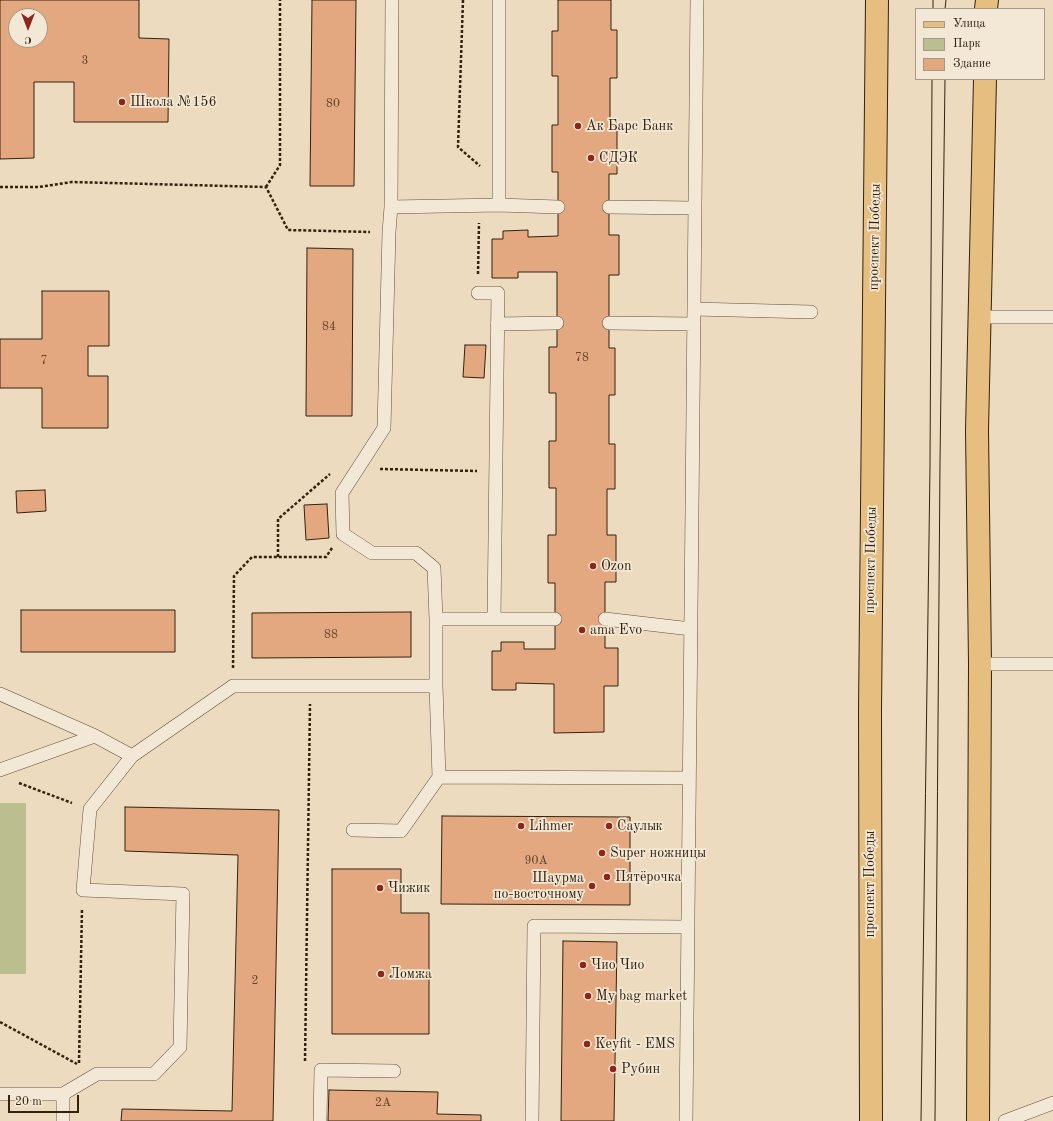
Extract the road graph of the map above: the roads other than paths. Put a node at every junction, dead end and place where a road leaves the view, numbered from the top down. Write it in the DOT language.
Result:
graph roads {
  1 [pos="392,0"];
  2 [pos="499,0"];
  3 [pos="697,0"];
  4 [pos="877,0"];
  5 [pos="985,80"];
  6 [pos="499,205"];
  7 [pos="558,206"];
  8 [pos="391,207"];
  9 [pos="609,207"];
  10 [pos="695,208"];
  11 [pos="478,293"];
  12 [pos="694,309"];
  13 [pos="810,312"];
  14 [pos="979,317"];
  15 [pos="1053,317"];
  16 [pos="556,323"];
  17 [pos="609,323"];
  18 [pos="497,324"];
  19 [pos="694,324"];
  20 [pos="436,618"];
  21 [pos="494,618"];
  22 [pos="555,619"];
  23 [pos="605,619"];
  24 [pos="691,629"];
  25 [pos="980,664"];
  26 [pos="1053,664"];
  27 [pos="436,686"];
  28 [pos="0,694"];
  29 [pos="95,736"];
  30 [pos="132,756"];
  31 [pos="0,770"];
  32 [pos="439,777"];
  33 [pos="690,778"];
  34 [pos="353,830"];
  35 [pos="688,926"];
  36 [pos="394,1071"];
  37 [pos="0,1094"];
  38 [pos="63,1094"];
  39 [pos="1053,1103"];
  40 [pos="63,1121"];
  41 [pos="320,1121"];
  42 [pos="532,1121"];
  43 [pos="686,1121"];
  44 [pos="870,1121"];
  45 [pos="978,1121"];
  46 [pos="1005,1121"];
  1 -- 8 [label="lane"];
  2 -- 6 [label="lane"];
  3 -- 10 [label="lane"];
  4 -- 44 [label="main road, проспект Победы"];
  5 -- 14 [label="main road"];
  6 -- 7 [label="lane"];
  6 -- 8 [label="lane"];
  8 -- 20 [label="lane"];
  9 -- 10 [label="lane"];
  10 -- 12 [label="lane"];
  11 -- 18 [label="lane"];
  12 -- 13 [label="lane"];
  12 -- 19 [label="lane"];
  14 -- 15 [label="lane"];
  14 -- 25 [label="main road"];
  16 -- 18 [label="lane"];
  17 -- 19 [label="lane"];
  18 -- 21 [label="lane"];
  19 -- 24 [label="lane"];
  20 -- 21 [label="lane"];
  20 -- 27 [label="lane"];
  21 -- 22 [label="lane"];
  23 -- 24 [label="lane"];
  24 -- 33 [label="lane"];
  25 -- 26 [label="lane"];
  25 -- 45 [label="main road"];
  27 -- 30 [label="lane"];
  27 -- 32 [label="lane"];
  28 -- 29 [label="lane"];
  29 -- 30 [label="lane"];
  29 -- 31 [label="lane"];
  30 -- 38 [label="lane"];
  32 -- 33 [label="lane"];
  32 -- 34 [label="lane"];
  33 -- 35 [label="lane"];
  35 -- 42 [label="lane"];
  35 -- 43 [label="lane"];
  36 -- 41 [label="lane"];
  37 -- 38 [label="lane"];
  38 -- 40 [label="lane"];
  39 -- 46 [label="lane"];
}
